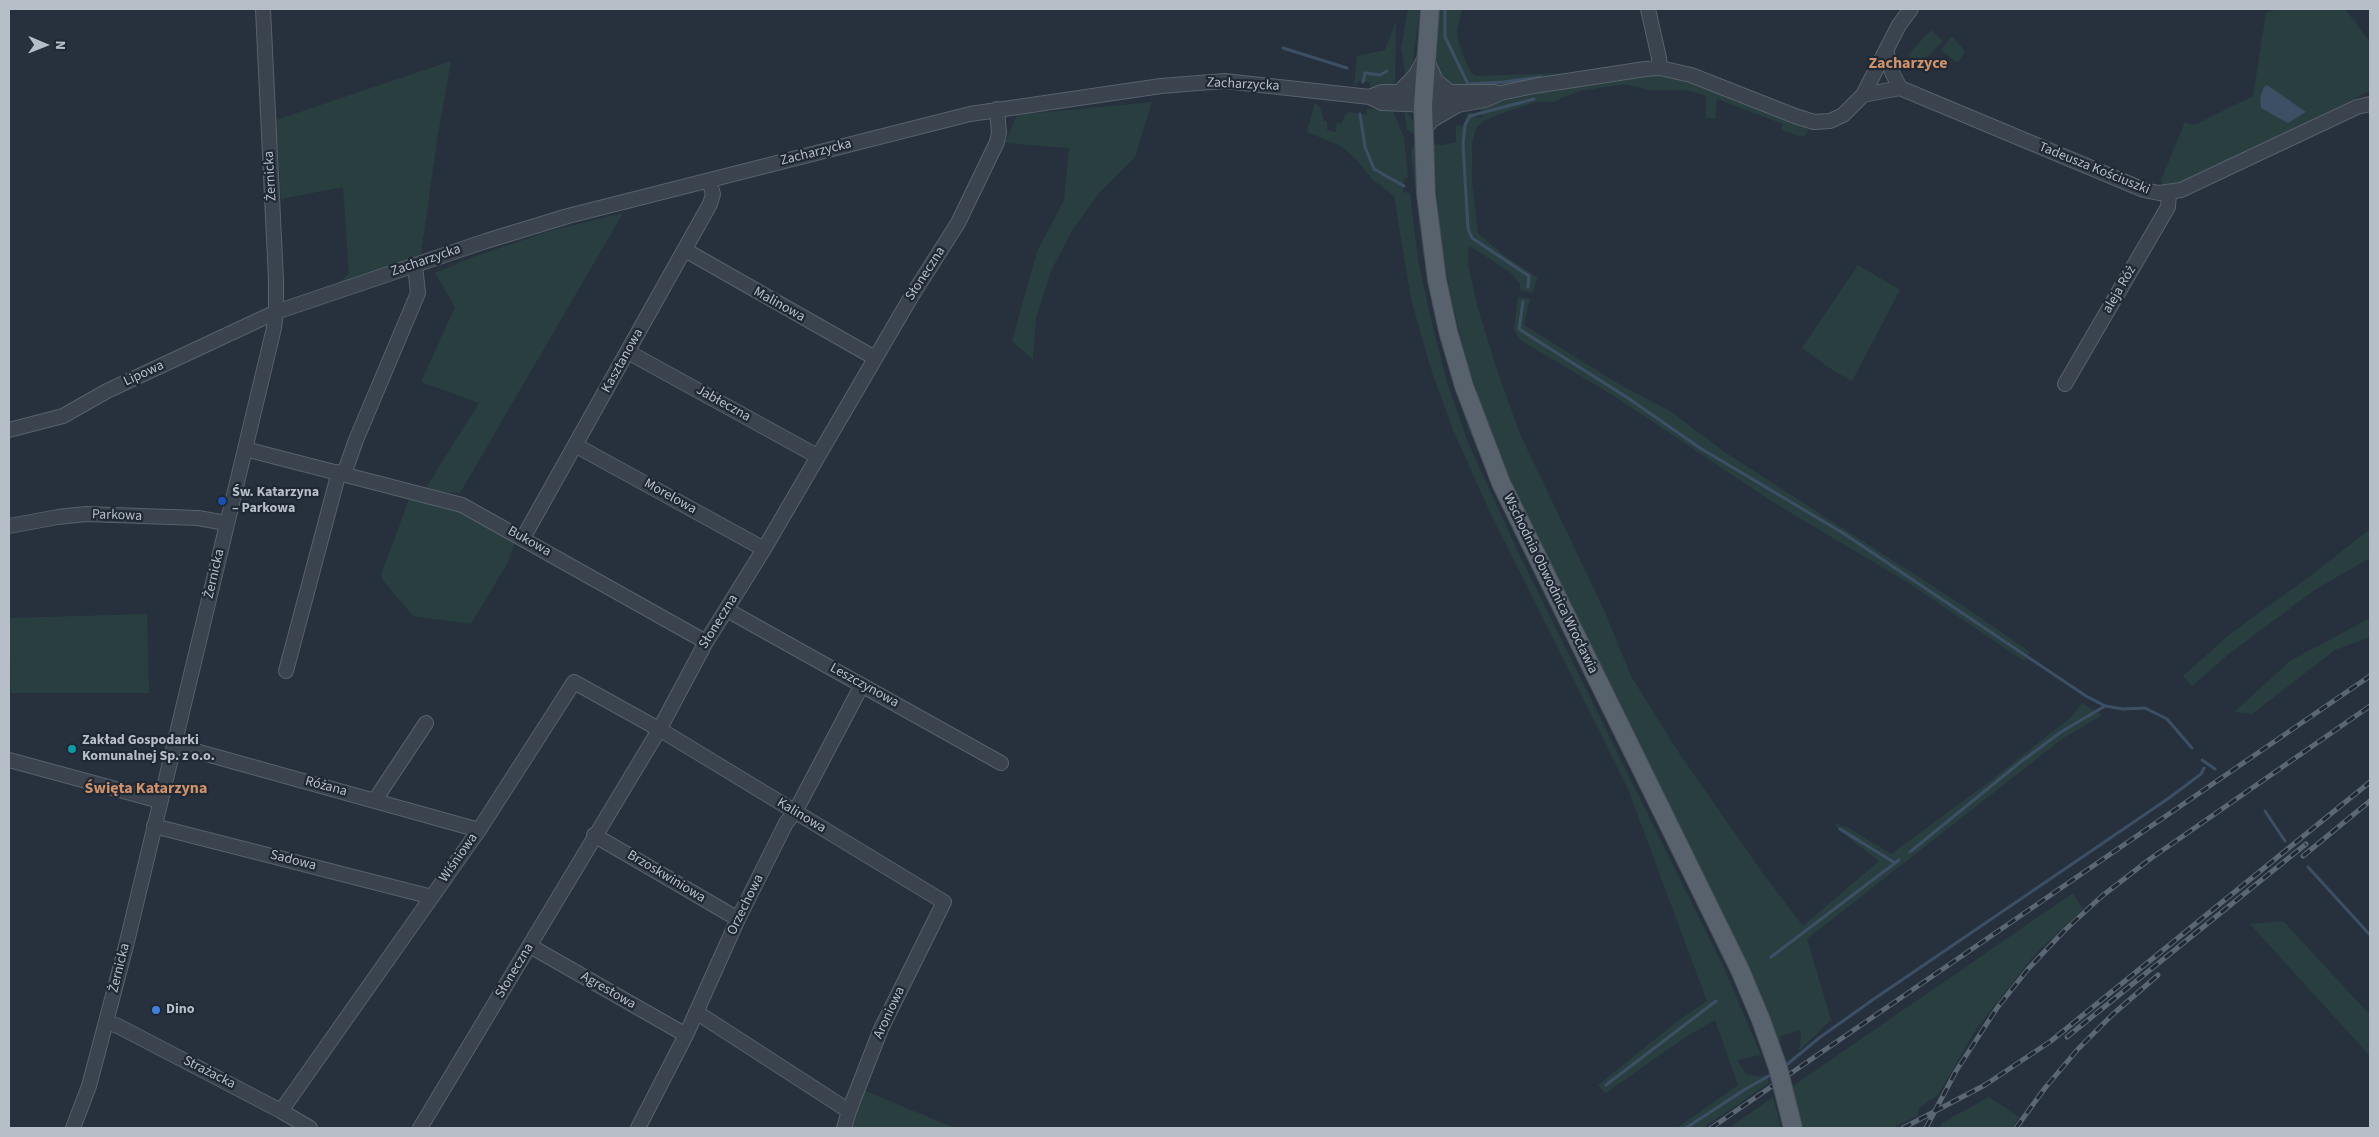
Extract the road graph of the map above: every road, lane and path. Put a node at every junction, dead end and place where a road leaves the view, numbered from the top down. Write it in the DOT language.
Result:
graph roads {
  1 [pos="263,9"];
  2 [pos="1430,9"];
  3 [pos="1648,9"];
  4 [pos="1911,9"];
  5 [pos="1886,50"];
  6 [pos="1426,58"];
  7 [pos="1660,68"];
  8 [pos="1900,88"];
  9 [pos="1400,91"];
  10 [pos="1450,92"];
  11 [pos="1501,93"];
  12 [pos="1863,94"];
  13 [pos="1370,97"];
  14 [pos="1424,99"];
  15 [pos="2370,104"];
  16 [pos="1457,106"];
  17 [pos="997,109"];
  18 [pos="1423,131"];
  19 [pos="709,181"];
  20 [pos="2169,193"];
  21 [pos="684,250"];
  22 [pos="414,265"];
  23 [pos="276,312"];
  24 [pos="628,352"];
  25 [pos="875,358"];
  26 [pos="2065,384"];
  27 [pos="9,430"];
  28 [pos="575,445"];
  29 [pos="244,449"];
  30 [pos="816,456"];
  31 [pos="342,473"];
  32 [pos="226,523"];
  33 [pos="9,526"];
  34 [pos="523,538"];
  35 [pos="764,549"];
  36 [pos="727,610"];
  37 [pos="706,642"];
  38 [pos="286,671"];
  39 [pos="862,685"];
  40 [pos="426,723"];
  41 [pos="659,730"];
  42 [pos="174,745"];
  43 [pos="9,760"];
  44 [pos="1001,763"];
  45 [pos="375,800"];
  46 [pos="160,801"];
  47 [pos="795,812"];
  48 [pos="154,826"];
  49 [pos="479,830"];
  50 [pos="594,835"];
  51 [pos="432,897"];
  52 [pos="944,902"];
  53 [pos="738,919"];
  54 [pos="530,946"];
  55 [pos="696,1012"];
  56 [pos="106,1022"];
  57 [pos="686,1036"];
  58 [pos="281,1111"];
  59 [pos="849,1111"];
  60 [pos="73,1128"];
  61 [pos="310,1128"];
  62 [pos="420,1128"];
  63 [pos="638,1128"];
  64 [pos="844,1128"];
  65 [pos="1794,1128"];
  1 -- 23 [label="street, Żernicka"];
  2 -- 6 [label="main road, Wschodnia Obwodnica Wrocławia"];
  3 -- 7 [label="street"];
  4 -- 5 [label="street"];
  5 -- 8 [label="street"];
  5 -- 12 [label="street"];
  6 -- 9 [label="street"];
  6 -- 10 [label="street"];
  6 -- 14 [label="main road, Wschodnia Obwodnica Wrocławia"];
  7 -- 11 [label="street, Zacharzycka"];
  7 -- 12 [label="street"];
  8 -- 12 [label="street"];
  8 -- 20 [label="street, Tadeusza Kościuszki"];
  9 -- 13 [label="street, Zacharzycka"];
  9 -- 14 [label="street, Zacharzycka"];
  10 -- 11 [label="street, Zacharzycka"];
  10 -- 14 [label="street, Zacharzycka"];
  11 -- 16 [label="street, Zacharzycka"];
  13 -- 14 [label="street, Zacharzycka"];
  13 -- 17 [label="street, Zacharzycka"];
  14 -- 16 [label="street, Zacharzycka"];
  14 -- 18 [label="main road, Wschodnia Obwodnica Wrocławia"];
  15 -- 20 [label="street, Tadeusza Kościuszki"];
  16 -- 18 [label="street"];
  17 -- 19 [label="street, Zacharzycka"];
  17 -- 25 [label="street, Słoneczna"];
  18 -- 65 [label="main road, Wschodnia Obwodnica Wrocławia, bridge"];
  19 -- 21 [label="street, Kasztanowa"];
  19 -- 22 [label="street, Zacharzycka"];
  20 -- 26 [label="street, aleja Róż"];
  21 -- 24 [label="street, Kasztanowa"];
  21 -- 25 [label="street, Malinowa"];
  22 -- 23 [label="street, Zacharzycka"];
  22 -- 31 [label="street"];
  23 -- 27 [label="street, Lipowa"];
  23 -- 29 [label="street, Żernicka"];
  24 -- 28 [label="street, Kasztanowa"];
  24 -- 30 [label="street, Jabłeczna"];
  25 -- 30 [label="street, Słoneczna"];
  28 -- 34 [label="street, Kasztanowa"];
  28 -- 35 [label="street, Morelowa"];
  29 -- 31 [label="street, Bukowa"];
  29 -- 32 [label="street, Żernicka"];
  30 -- 35 [label="street, Słoneczna"];
  31 -- 34 [label="street, Bukowa"];
  31 -- 38 [label="street"];
  32 -- 33 [label="street, Parkowa"];
  32 -- 42 [label="street, Żernicka"];
  34 -- 37 [label="street, Bukowa"];
  35 -- 36 [label="street, Słoneczna"];
  36 -- 37 [label="street, Słoneczna"];
  36 -- 39 [label="street, Leszczynowa"];
  37 -- 41 [label="street, Słoneczna"];
  39 -- 44 [label="street, Leszczynowa"];
  39 -- 47 [label="street, Orzechowa"];
  40 -- 45 [label="street"];
  41 -- 47 [label="street, Kalinowa"];
  41 -- 49 [label="street, Wiśniowa"];
  41 -- 50 [label="street, Słoneczna"];
  42 -- 45 [label="street, Różana"];
  42 -- 46 [label="street, Żernicka"];
  43 -- 46 [label="street"];
  45 -- 49 [label="street, Różana"];
  46 -- 48 [label="street, Żernicka"];
  47 -- 52 [label="street, Kalinowa"];
  47 -- 53 [label="street, Orzechowa"];
  48 -- 51 [label="street, Sadowa"];
  48 -- 56 [label="street, Żernicka"];
  49 -- 51 [label="street, Wiśniowa"];
  50 -- 53 [label="street, Brzoskwiniowa"];
  50 -- 54 [label="street, Słoneczna"];
  51 -- 58 [label="street, Wiśniowa"];
  52 -- 59 [label="street, Aroniowa"];
  53 -- 55 [label="street, Orzechowa"];
  54 -- 57 [label="street, Agrestowa"];
  54 -- 62 [label="street, Słoneczna"];
  55 -- 57 [label="street, Orzechowa"];
  55 -- 59 [label="street"];
  56 -- 58 [label="street, Strażacka"];
  56 -- 60 [label="street, Żernicka"];
  57 -- 63 [label="street, Orzechowa"];
  58 -- 61 [label="street, Strażacka"];
  59 -- 64 [label="street, Aroniowa"];
}
